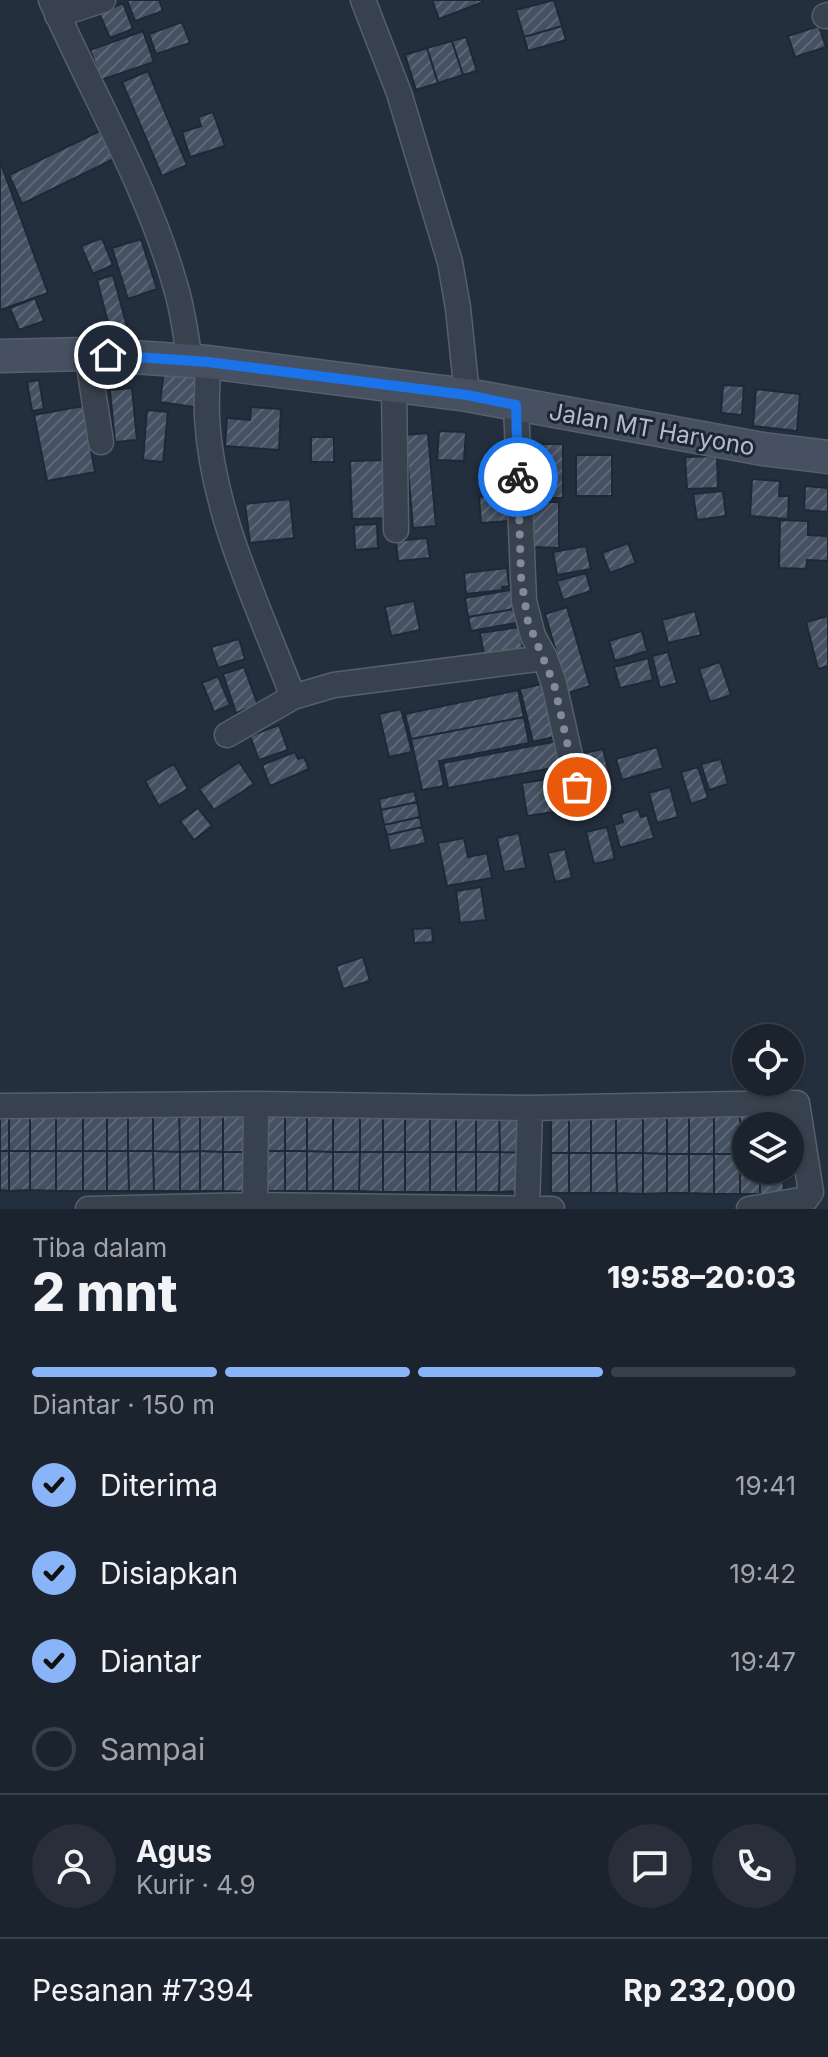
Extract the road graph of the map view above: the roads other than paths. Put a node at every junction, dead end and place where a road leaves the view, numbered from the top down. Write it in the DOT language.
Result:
graph roads {
  1 [pos="103,0"];
  2 [pos="363,0"];
  3 [pos="54,8"];
  4 [pos="87,354"];
  5 [pos="0,356"];
  6 [pos="199,362"];
  7 [pos="394,387"];
  8 [pos="467,395"];
  9 [pos="516,405"];
  10 [pos="101,442"];
  11 [pos="828,457"];
  12 [pos="396,530"];
  13 [pos="545,658"];
  14 [pos="293,697"];
  15 [pos="227,735"];
  16 [pos="577,787"];
  17 [pos="256,1104"];
  18 [pos="0,1106"];
  19 [pos="530,1108"];
  20 [pos="255,1205"];
  21 [pos="88,1209"];
  22 [pos="460,1209"];
  23 [pos="527,1209"];
  24 [pos="552,1209"];
  25 [pos="749,1209"];
  1 -- 3 [label="street"];
  2 -- 8 [label="street"];
  3 -- 6 [label="street"];
  4 -- 5 [label="main road, Jalan MT Haryono"];
  4 -- 6 [label="main road, Jalan MT Haryono"];
  4 -- 10 [label="street"];
  6 -- 7 [label="main road, Jalan MT Haryono"];
  6 -- 14 [label="street"];
  7 -- 8 [label="main road, Jalan MT Haryono"];
  7 -- 12 [label="street"];
  8 -- 9 [label="main road, Jalan MT Haryono"];
  9 -- 11 [label="main road, Jalan MT Haryono"];
  9 -- 13 [label="street"];
  13 -- 14 [label="street"];
  13 -- 16 [label="street"];
  14 -- 15 [label="street"];
  17 -- 18 [label="street"];
  17 -- 19 [label="street"];
  17 -- 20 [label="street"];
  19 -- 23 [label="street"];
  19 -- 25 [label="street"];
  20 -- 21 [label="street"];
  20 -- 22 [label="street"];
  22 -- 23 [label="street"];
  23 -- 24 [label="street"];
}
